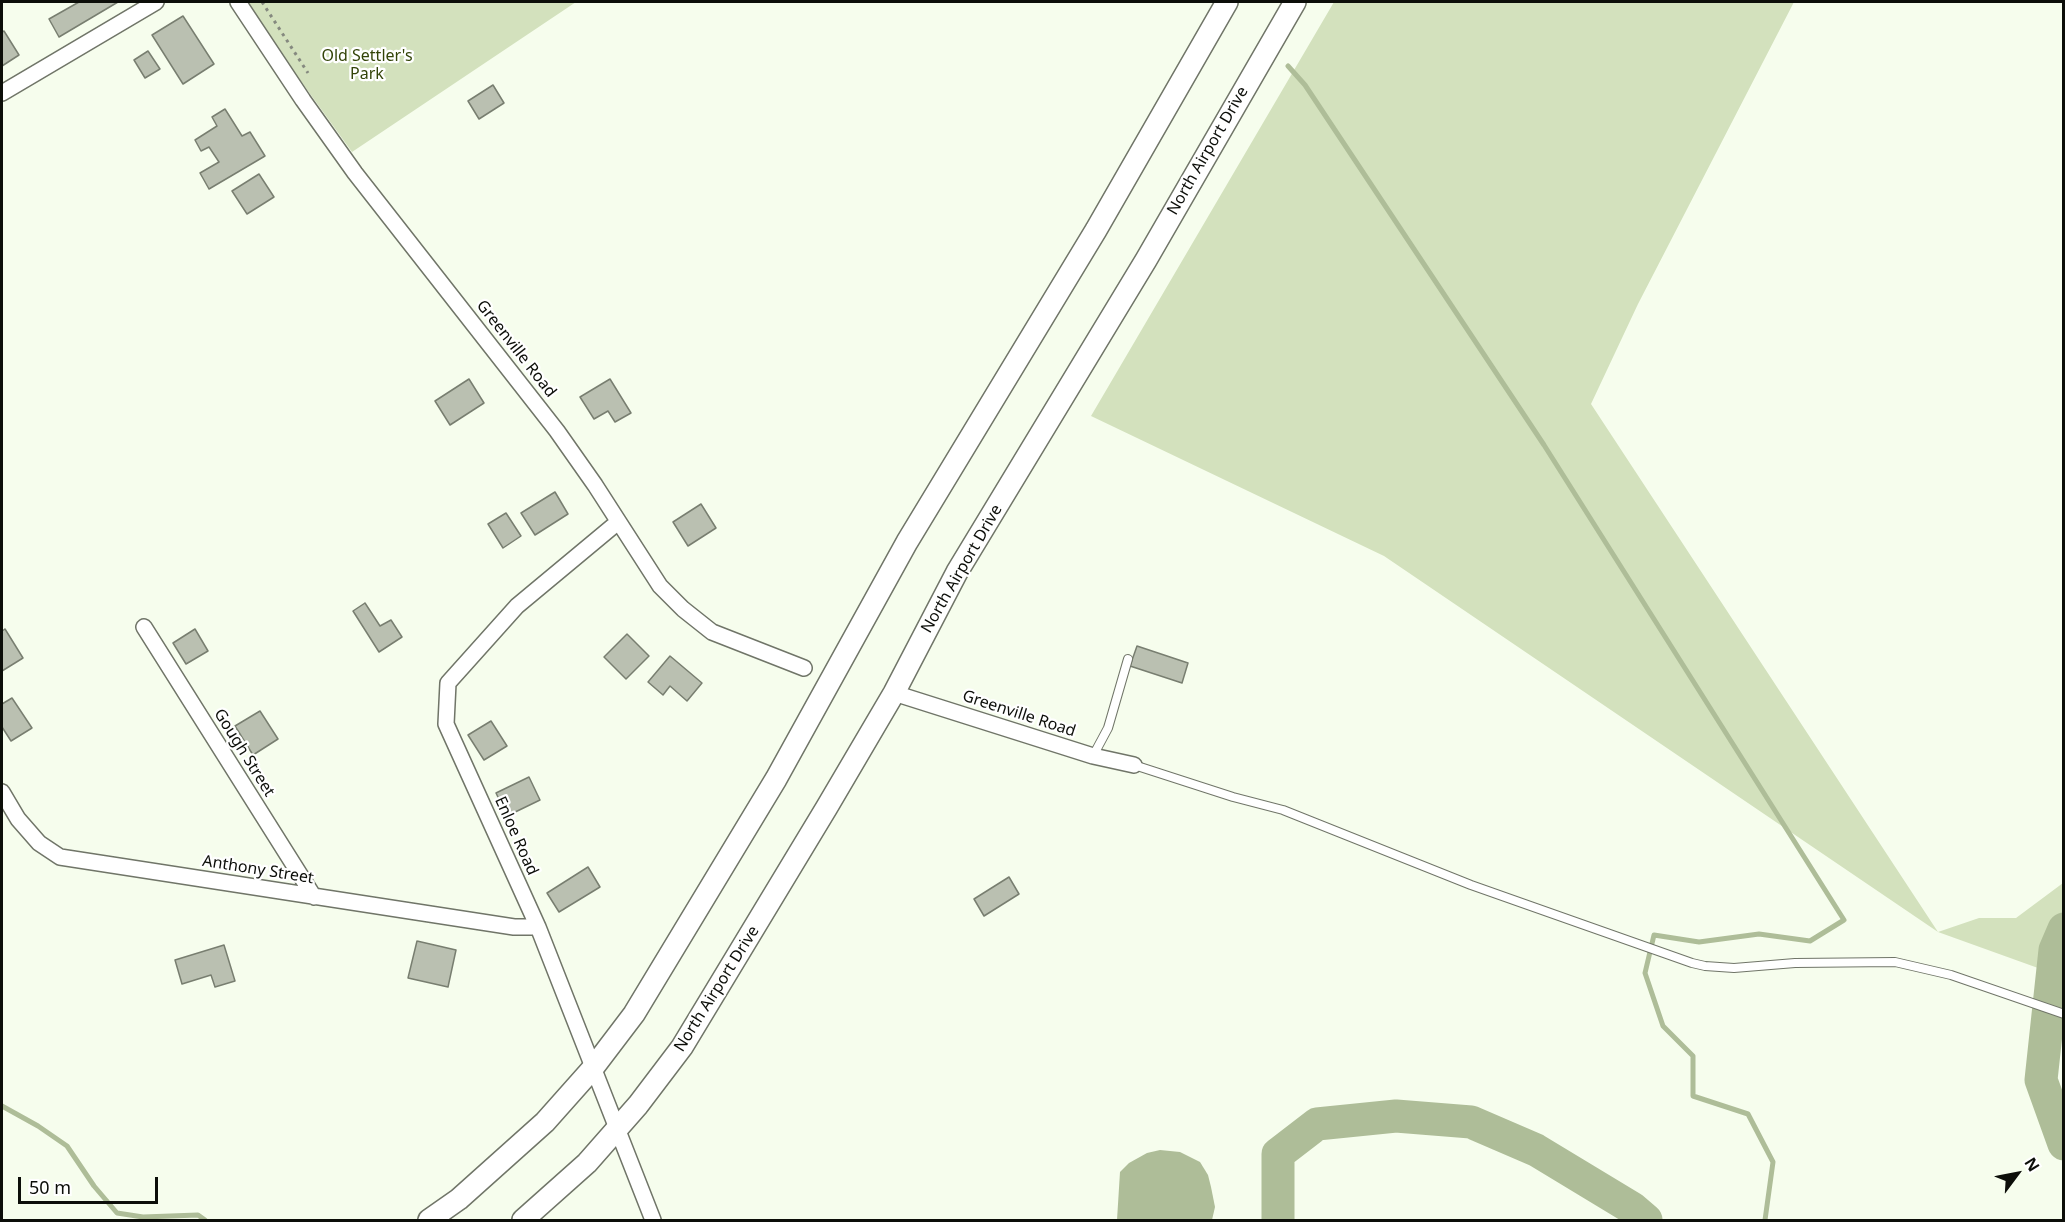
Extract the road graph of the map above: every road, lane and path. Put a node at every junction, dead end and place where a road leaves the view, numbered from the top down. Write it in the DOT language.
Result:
graph roads {
  1 [pos="156,2"];
  2 [pos="238,2"];
  3 [pos="262,2"];
  4 [pos="1227,2"];
  5 [pos="1295,2"];
  6 [pos="310,78"];
  7 [pos="2,93"];
  8 [pos="618,522"];
  9 [pos="144,627"];
  10 [pos="1128,659"];
  11 [pos="804,668"];
  12 [pos="894,693"];
  13 [pos="1092,756"];
  14 [pos="1134,765"];
  15 [pos="2,792"];
  16 [pos="314,897"];
  17 [pos="538,927"];
  18 [pos="2064,1014"];
  19 [pos="593,1068"];
  20 [pos="617,1129"];
  21 [pos="429,1221"];
  22 [pos="523,1221"];
  23 [pos="653,1221"];
  1 -- 7 [label="street"];
  2 -- 8 [label="street, Greenville Road"];
  3 -- 6 [label="path"];
  4 -- 19 [label="main road"];
  5 -- 12 [label="main road, North Airport Drive"];
  8 -- 11 [label="street, Greenville Road"];
  8 -- 17 [label="street, Enloe Road"];
  9 -- 16 [label="street, Gough Street"];
  10 -- 13 [label="lane"];
  12 -- 13 [label="street, Greenville Road"];
  12 -- 20 [label="main road, North Airport Drive"];
  13 -- 14 [label="street, Greenville Road"];
  14 -- 18 [label="lane"];
  15 -- 16 [label="street, Anthony Street"];
  16 -- 17 [label="street, Anthony Street"];
  17 -- 19 [label="street, Enloe Road"];
  19 -- 20 [label="street, Enloe Road"];
  19 -- 21 [label="main road"];
  20 -- 22 [label="main road, North Airport Drive"];
  20 -- 23 [label="street, Enloe Road"];
}
